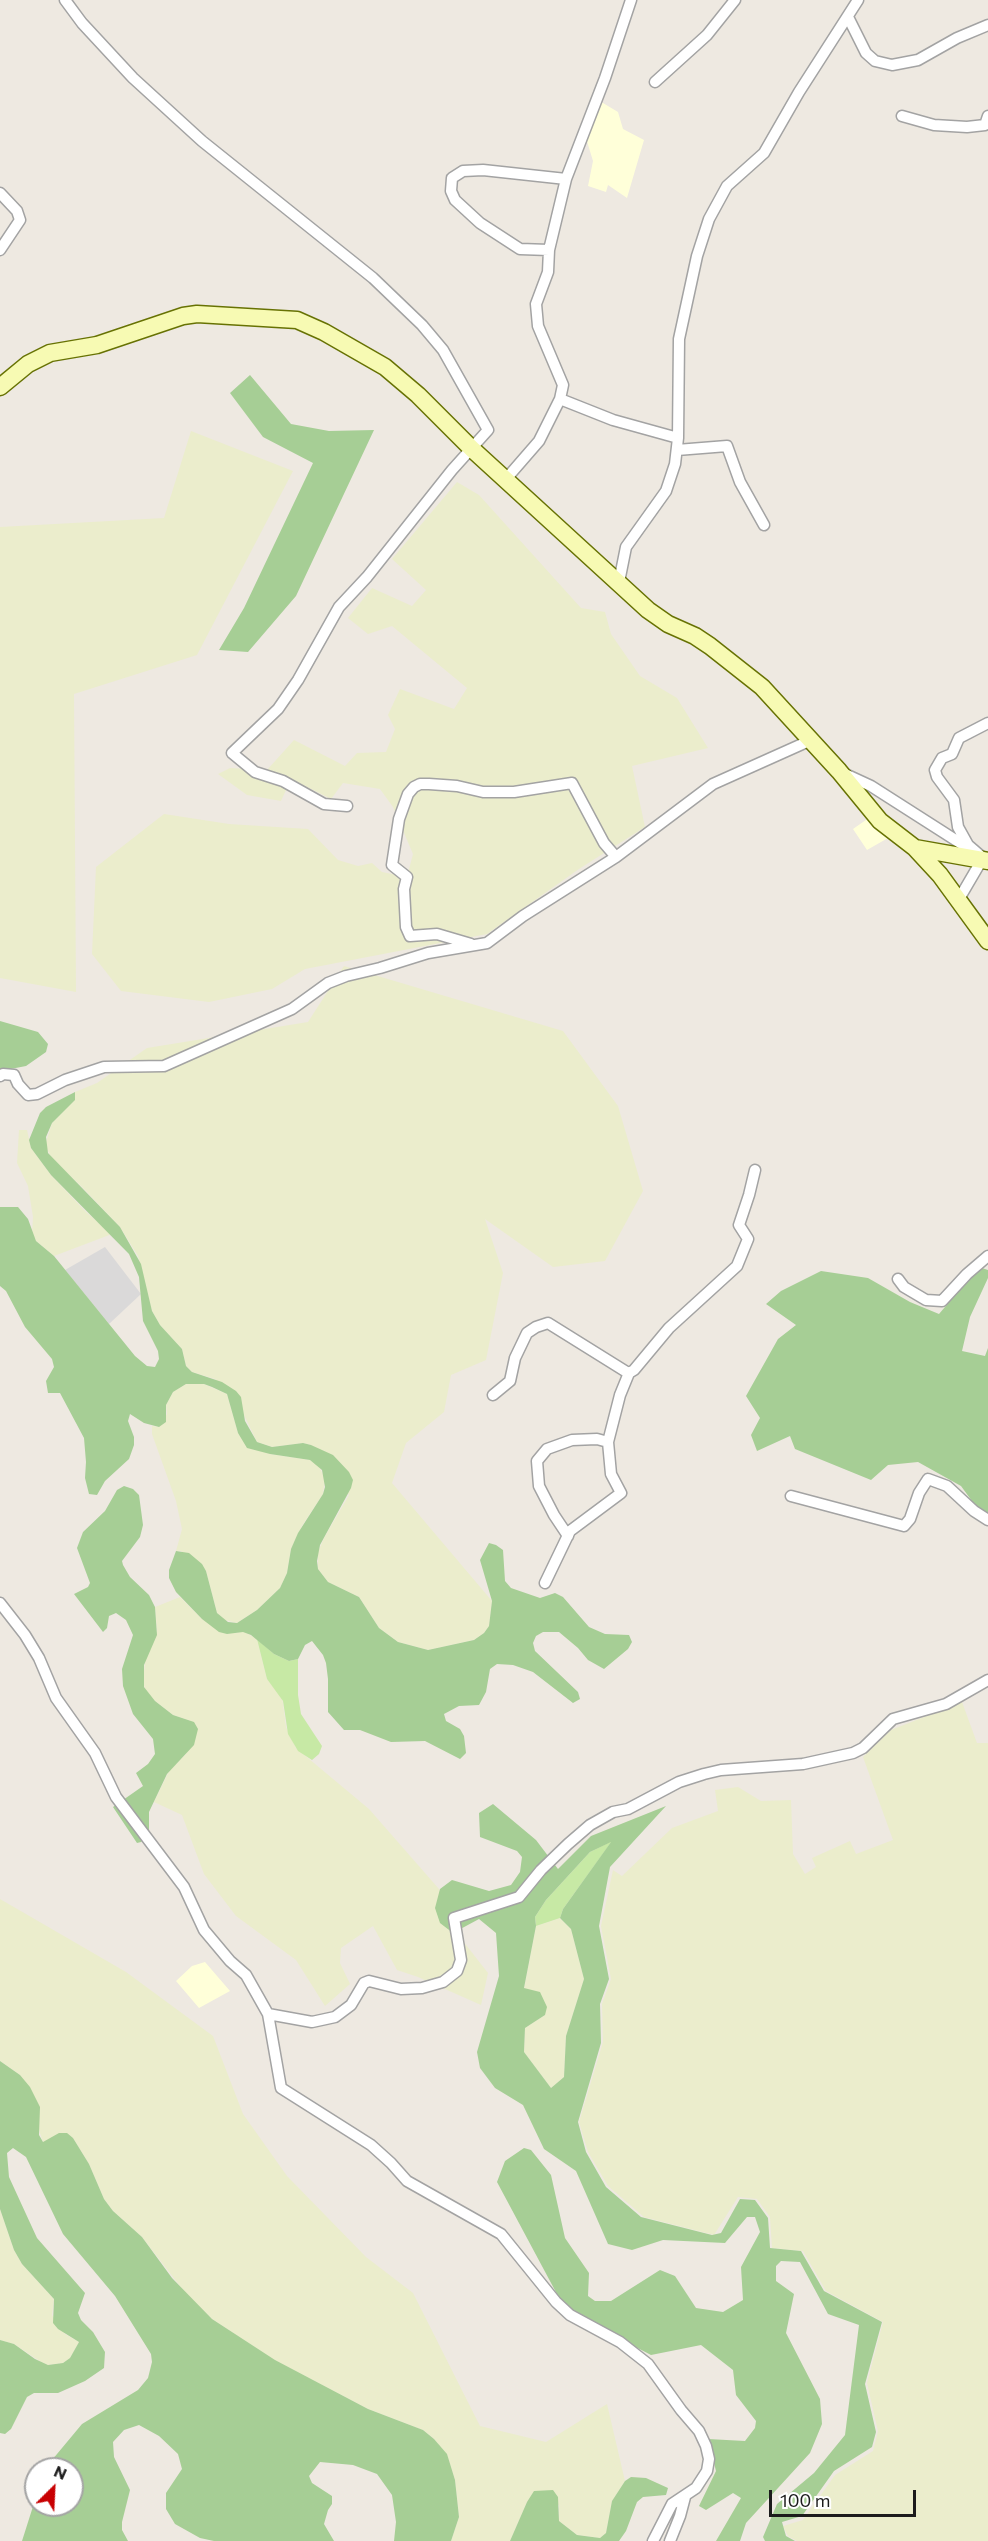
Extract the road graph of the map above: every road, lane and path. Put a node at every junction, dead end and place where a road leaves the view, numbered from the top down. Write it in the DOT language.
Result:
graph roads {
  1 [pos="65,0"];
  2 [pos="631,0"];
  3 [pos="735,0"];
  4 [pos="858,0"];
  5 [pos="848,17"];
  6 [pos="988,25"];
  7 [pos="655,82"];
  8 [pos="902,116"];
  9 [pos="988,116"];
  10 [pos="566,179"];
  11 [pos="0,193"];
  12 [pos="0,250"];
  13 [pos="549,250"];
  14 [pos="0,387"];
  15 [pos="560,399"];
  16 [pos="678,438"];
  17 [pos="472,449"];
  18 [pos="677,450"];
  19 [pos="506,479"];
  20 [pos="764,525"];
  21 [pos="619,582"];
  22 [pos="988,723"];
  23 [pos="809,741"];
  24 [pos="839,771"];
  25 [pos="347,806"];
  26 [pos="915,848"];
  27 [pos="616,857"];
  28 [pos="986,860"];
  29 [pos="959,899"];
  30 [pos="988,941"];
  31 [pos="476,945"];
  32 [pos="0,1076"];
  33 [pos="755,1170"];
  34 [pos="988,1256"];
  35 [pos="898,1279"];
  36 [pos="630,1373"];
  37 [pos="493,1395"];
  38 [pos="608,1442"];
  39 [pos="791,1496"];
  40 [pos="988,1520"];
  41 [pos="568,1536"];
  42 [pos="545,1583"];
  43 [pos="0,1604"];
  44 [pos="988,1680"];
  45 [pos="268,2014"];
  46 [pos="685,2497"];
  47 [pos="653,2541"];
  48 [pos="670,2541"];
  1 -- 17 [label="street"];
  2 -- 10 [label="street"];
  3 -- 7 [label="street"];
  4 -- 5 [label="street"];
  5 -- 6 [label="street"];
  5 -- 16 [label="street"];
  8 -- 9 [label="street"];
  10 -- 13 [label="street"];
  10 -- 13 [label="street"];
  11 -- 12 [label="street"];
  13 -- 15 [label="street"];
  14 -- 17 [label="street"];
  15 -- 16 [label="street"];
  15 -- 19 [label="street"];
  16 -- 18 [label="street"];
  17 -- 19 [label="street"];
  17 -- 25 [label="street"];
  18 -- 20 [label="street"];
  18 -- 21 [label="street"];
  19 -- 21 [label="street"];
  21 -- 23 [label="street"];
  22 -- 28 [label="street"];
  23 -- 24 [label="street"];
  23 -- 27 [label="street"];
  24 -- 26 [label="street"];
  24 -- 28 [label="street"];
  26 -- 28 [label="street"];
  26 -- 29 [label="street"];
  27 -- 31 [label="street"];
  27 -- 31 [label="street"];
  28 -- 29 [label="street"];
  29 -- 30 [label="street"];
  31 -- 32 [label="street"];
  33 -- 36 [label="street"];
  34 -- 35 [label="street"];
  36 -- 37 [label="street"];
  36 -- 38 [label="street"];
  38 -- 41 [label="street"];
  38 -- 41 [label="street"];
  39 -- 40 [label="street"];
  41 -- 42 [label="street"];
  43 -- 45 [label="street"];
  44 -- 45 [label="street"];
  45 -- 46 [label="street"];
  46 -- 47 [label="street"];
  46 -- 48 [label="street"];
}
